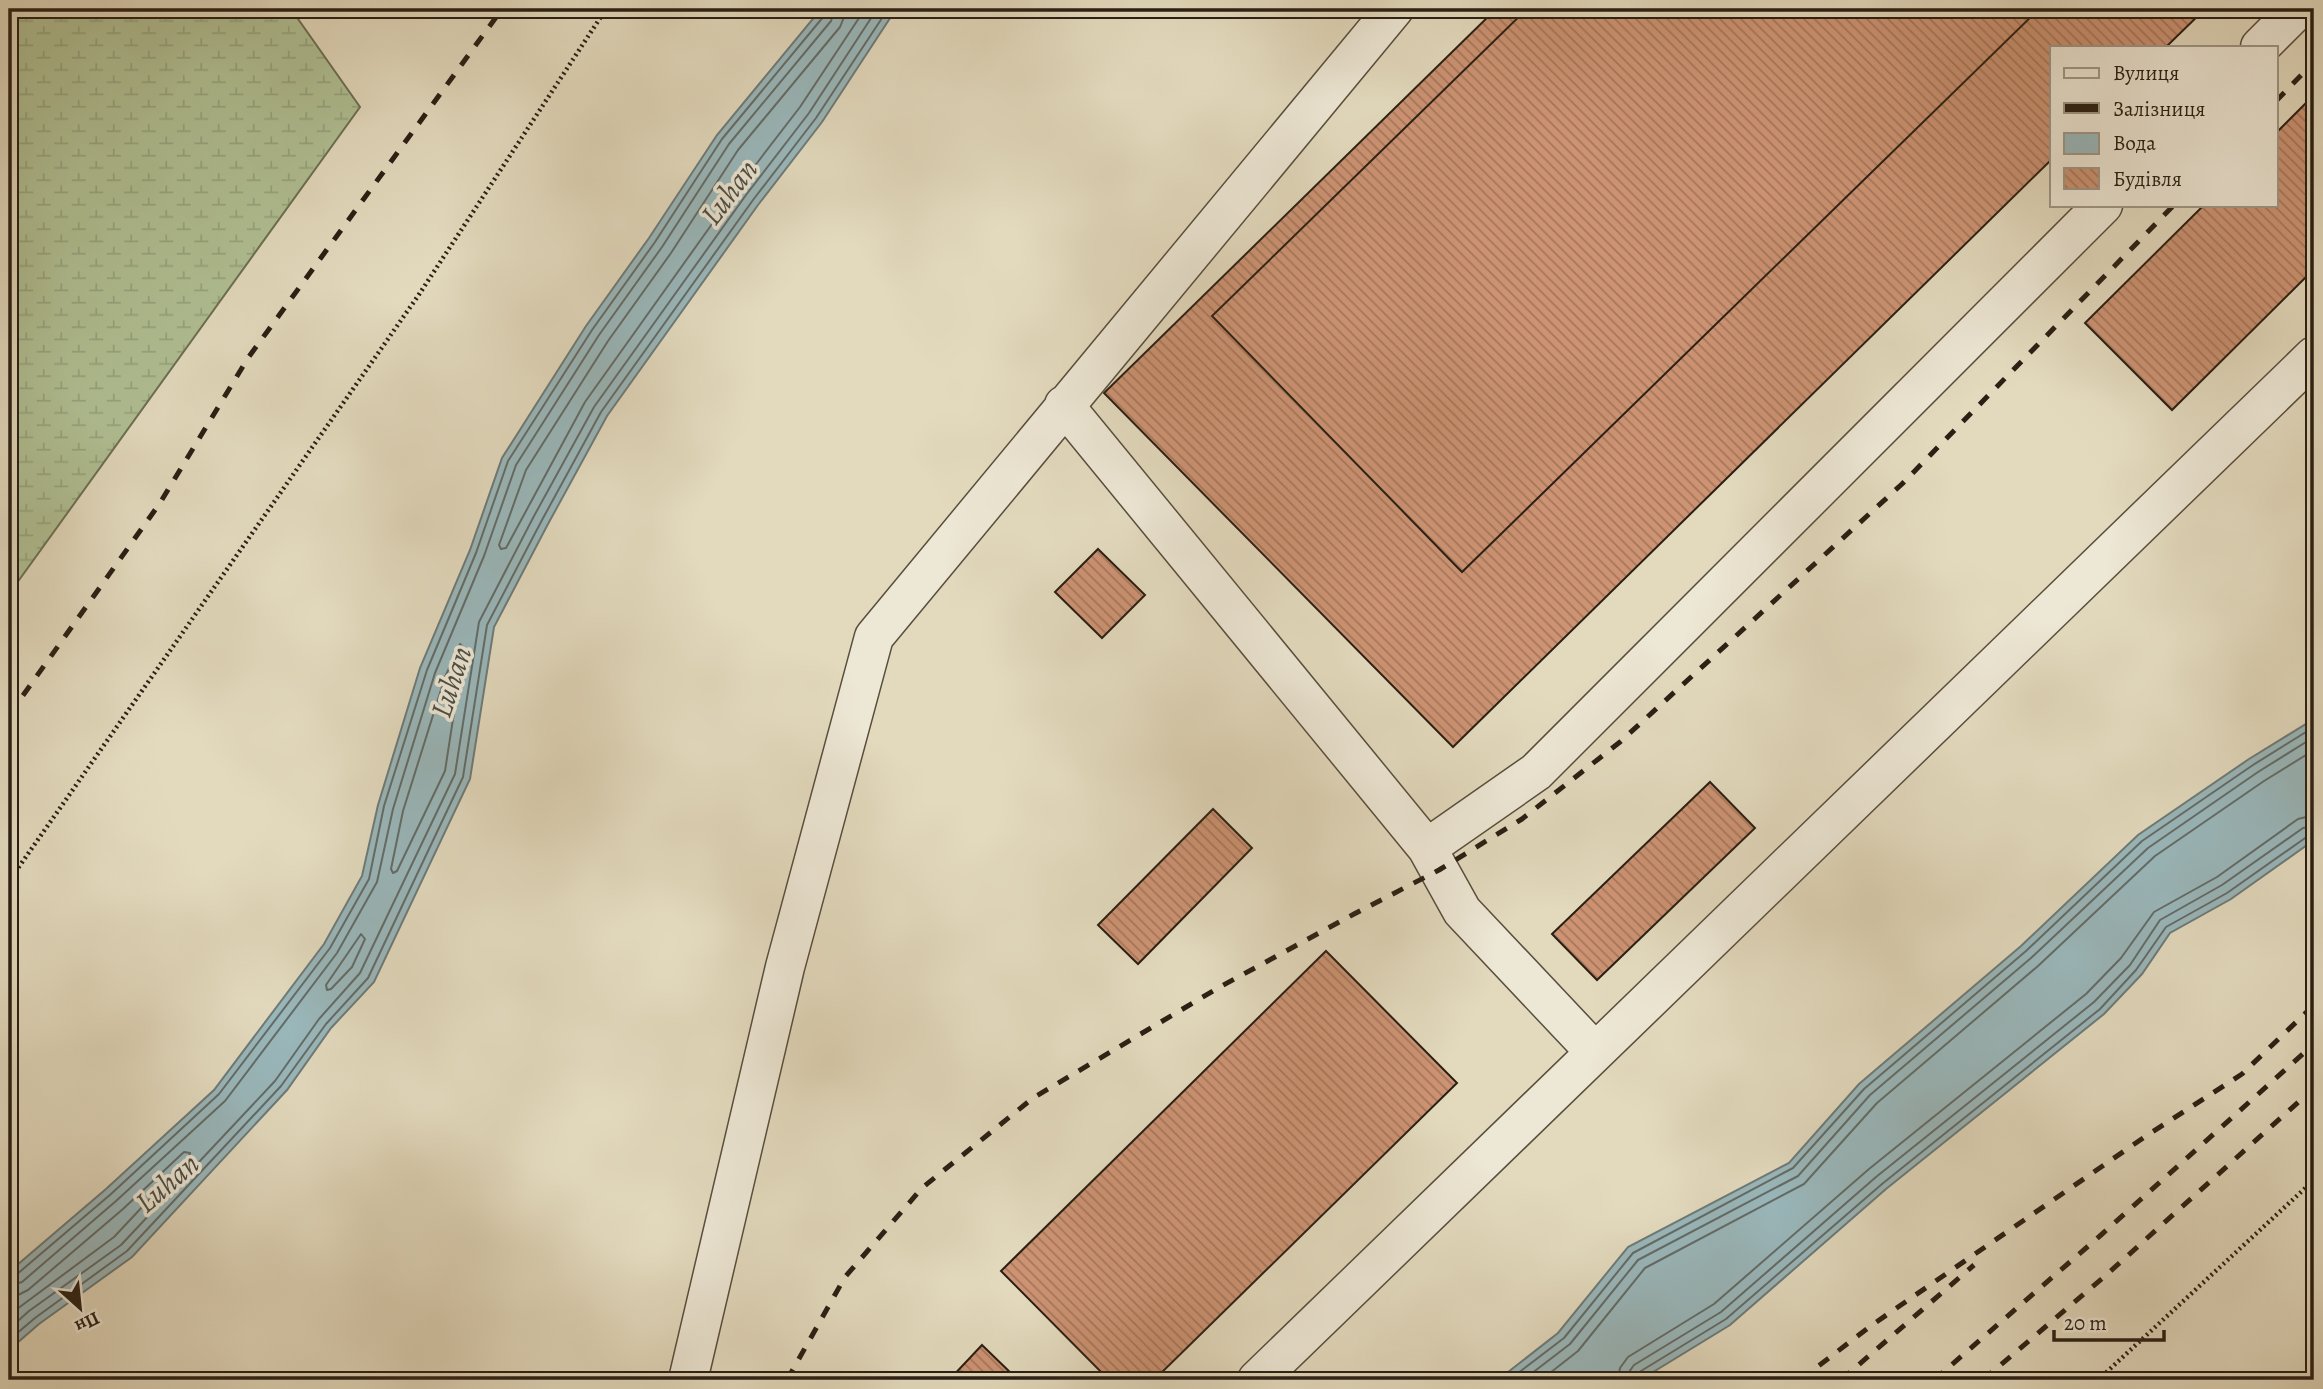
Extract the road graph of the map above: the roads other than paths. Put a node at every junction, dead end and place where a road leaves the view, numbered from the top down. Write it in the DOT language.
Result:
graph roads {
  1 [pos="1394,9"];
  2 [pos="2298,9"];
  3 [pos="2261,46"];
  4 [pos="2102,206"];
  5 [pos="2314,356"];
  6 [pos="1064,405"];
  7 [pos="1427,848"];
  8 [pos="1595,1052"];
  9 [pos="688,1380"];
  10 [pos="1257,1380"];
  1 -- 6 [label="lane"];
  2 -- 3 [label="lane"];
  4 -- 7 [label="lane"];
  5 -- 8 [label="lane"];
  6 -- 7 [label="lane"];
  6 -- 9 [label="lane"];
  7 -- 8 [label="lane"];
  8 -- 10 [label="lane"];
}
